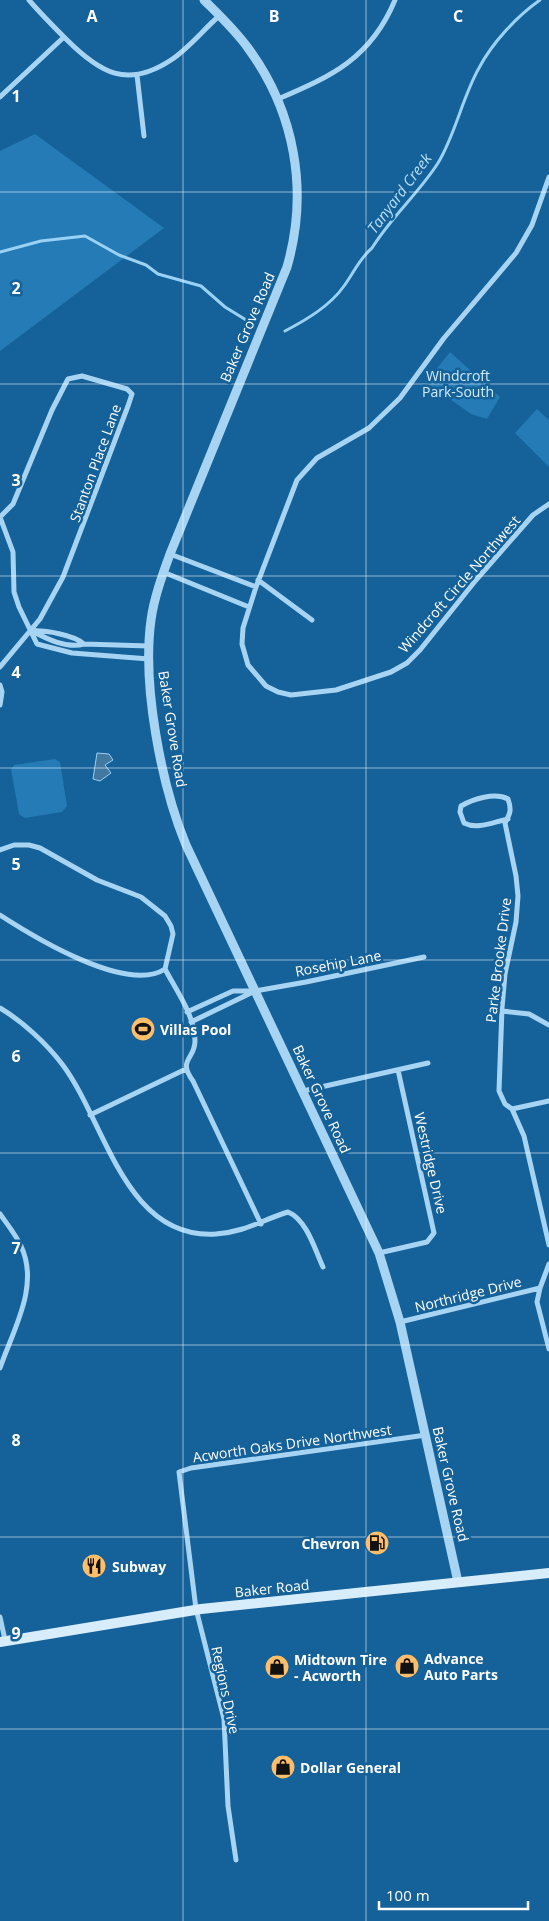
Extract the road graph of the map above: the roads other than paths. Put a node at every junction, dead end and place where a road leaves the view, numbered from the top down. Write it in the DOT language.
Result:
graph roads {
  1 [pos="30,0"];
  2 [pos="204,0"];
  3 [pos="395,0"];
  4 [pos="220,16"];
  5 [pos="64,37"];
  6 [pos="137,75"];
  7 [pos="0,98"];
  8 [pos="278,99"];
  9 [pos="144,136"];
  10 [pos="549,177"];
  11 [pos="549,504"];
  12 [pos="0,517"];
  13 [pos="170,554"];
  14 [pos="164,572"];
  15 [pos="258,580"];
  16 [pos="256,587"];
  17 [pos="249,607"];
  18 [pos="312,620"];
  19 [pos="31,630"];
  20 [pos="149,646"];
  21 [pos="149,659"];
  22 [pos="0,667"];
  23 [pos="0,686"];
  24 [pos="0,705"];
  25 [pos="508,819"];
  26 [pos="0,850"];
  27 [pos="0,915"];
  28 [pos="424,957"];
  29 [pos="164,969"];
  30 [pos="255,990"];
  31 [pos="0,1008"];
  32 [pos="502,1011"];
  33 [pos="188,1012"];
  34 [pos="191,1022"];
  35 [pos="549,1025"];
  36 [pos="428,1063"];
  37 [pos="186,1069"];
  38 [pos="398,1070"];
  39 [pos="303,1091"];
  40 [pos="549,1101"];
  41 [pos="512,1109"];
  42 [pos="90,1116"];
  43 [pos="0,1214"];
  44 [pos="261,1224"];
  45 [pos="549,1245"];
  46 [pos="380,1253"];
  47 [pos="549,1264"];
  48 [pos="323,1267"];
  49 [pos="540,1288"];
  50 [pos="400,1322"];
  51 [pos="549,1349"];
  52 [pos="0,1368"];
  53 [pos="426,1435"];
  54 [pos="549,1573"];
  55 [pos="458,1582"];
  56 [pos="196,1609"];
  57 [pos="0,1617"];
  58 [pos="3,1641"];
  59 [pos="236,1860"];
  1 -- 5 [label="street"];
  2 -- 4 [label="street, Baker Grove Road"];
  3 -- 8 [label="street"];
  4 -- 6 [label="street"];
  4 -- 8 [label="street, Baker Grove Road"];
  5 -- 6 [label="street"];
  5 -- 7 [label="street"];
  6 -- 9 [label="street"];
  8 -- 13 [label="street, Baker Grove Road"];
  10 -- 15 [label="street, Windcroft Circle Northwest"];
  11 -- 17 [label="street, Windcroft Circle Northwest"];
  12 -- 19 [label="street"];
  12 -- 19 [label="street, Stanton Place Lane"];
  13 -- 14 [label="street, Baker Grove Road"];
  13 -- 16 [label="street"];
  14 -- 17 [label="street"];
  14 -- 20 [label="street, Baker Grove Road"];
  15 -- 16 [label="street, Windcroft Circle Northwest"];
  15 -- 18 [label="street"];
  16 -- 17 [label="street, Windcroft Circle Northwest"];
  19 -- 20 [label="street"];
  19 -- 21 [label="street"];
  19 -- 22 [label="street"];
  20 -- 21 [label="street, Baker Grove Road"];
  21 -- 30 [label="street, Baker Grove Road"];
  23 -- 24 [label="street"];
  25 -- 25 [label="street, Parke Brooke Drive"];
  25 -- 32 [label="street, Parke Brooke Drive"];
  26 -- 29 [label="street"];
  27 -- 29 [label="street"];
  28 -- 30 [label="street, Rosehip Lane"];
  29 -- 33 [label="street"];
  30 -- 33 [label="street"];
  30 -- 34 [label="street"];
  30 -- 39 [label="street, Baker Grove Road"];
  31 -- 42 [label="street"];
  32 -- 35 [label="street"];
  32 -- 41 [label="street, Parke Brooke Drive"];
  33 -- 34 [label="street"];
  34 -- 37 [label="street"];
  36 -- 38 [label="street"];
  37 -- 42 [label="street"];
  37 -- 44 [label="street"];
  38 -- 39 [label="street"];
  38 -- 46 [label="street, Westridge Drive"];
  39 -- 46 [label="street, Baker Grove Road"];
  40 -- 41 [label="street"];
  41 -- 45 [label="street, Parke Brooke Drive"];
  42 -- 44 [label="street"];
  43 -- 52 [label="street"];
  44 -- 48 [label="street"];
  46 -- 50 [label="street, Baker Grove Road"];
  47 -- 49 [label="street"];
  49 -- 50 [label="street, Northridge Drive"];
  49 -- 51 [label="street, Northridge Drive"];
  50 -- 53 [label="street, Baker Grove Road"];
  53 -- 55 [label="street, Baker Grove Road"];
  53 -- 56 [label="street, Acworth Oaks Drive Northwest"];
  54 -- 55 [label="main road, Baker Road"];
  55 -- 56 [label="main road, Baker Road"];
  56 -- 58 [label="main road, Baker Road"];
  56 -- 59 [label="street, Regions Drive"];
  57 -- 58 [label="street"];
}
